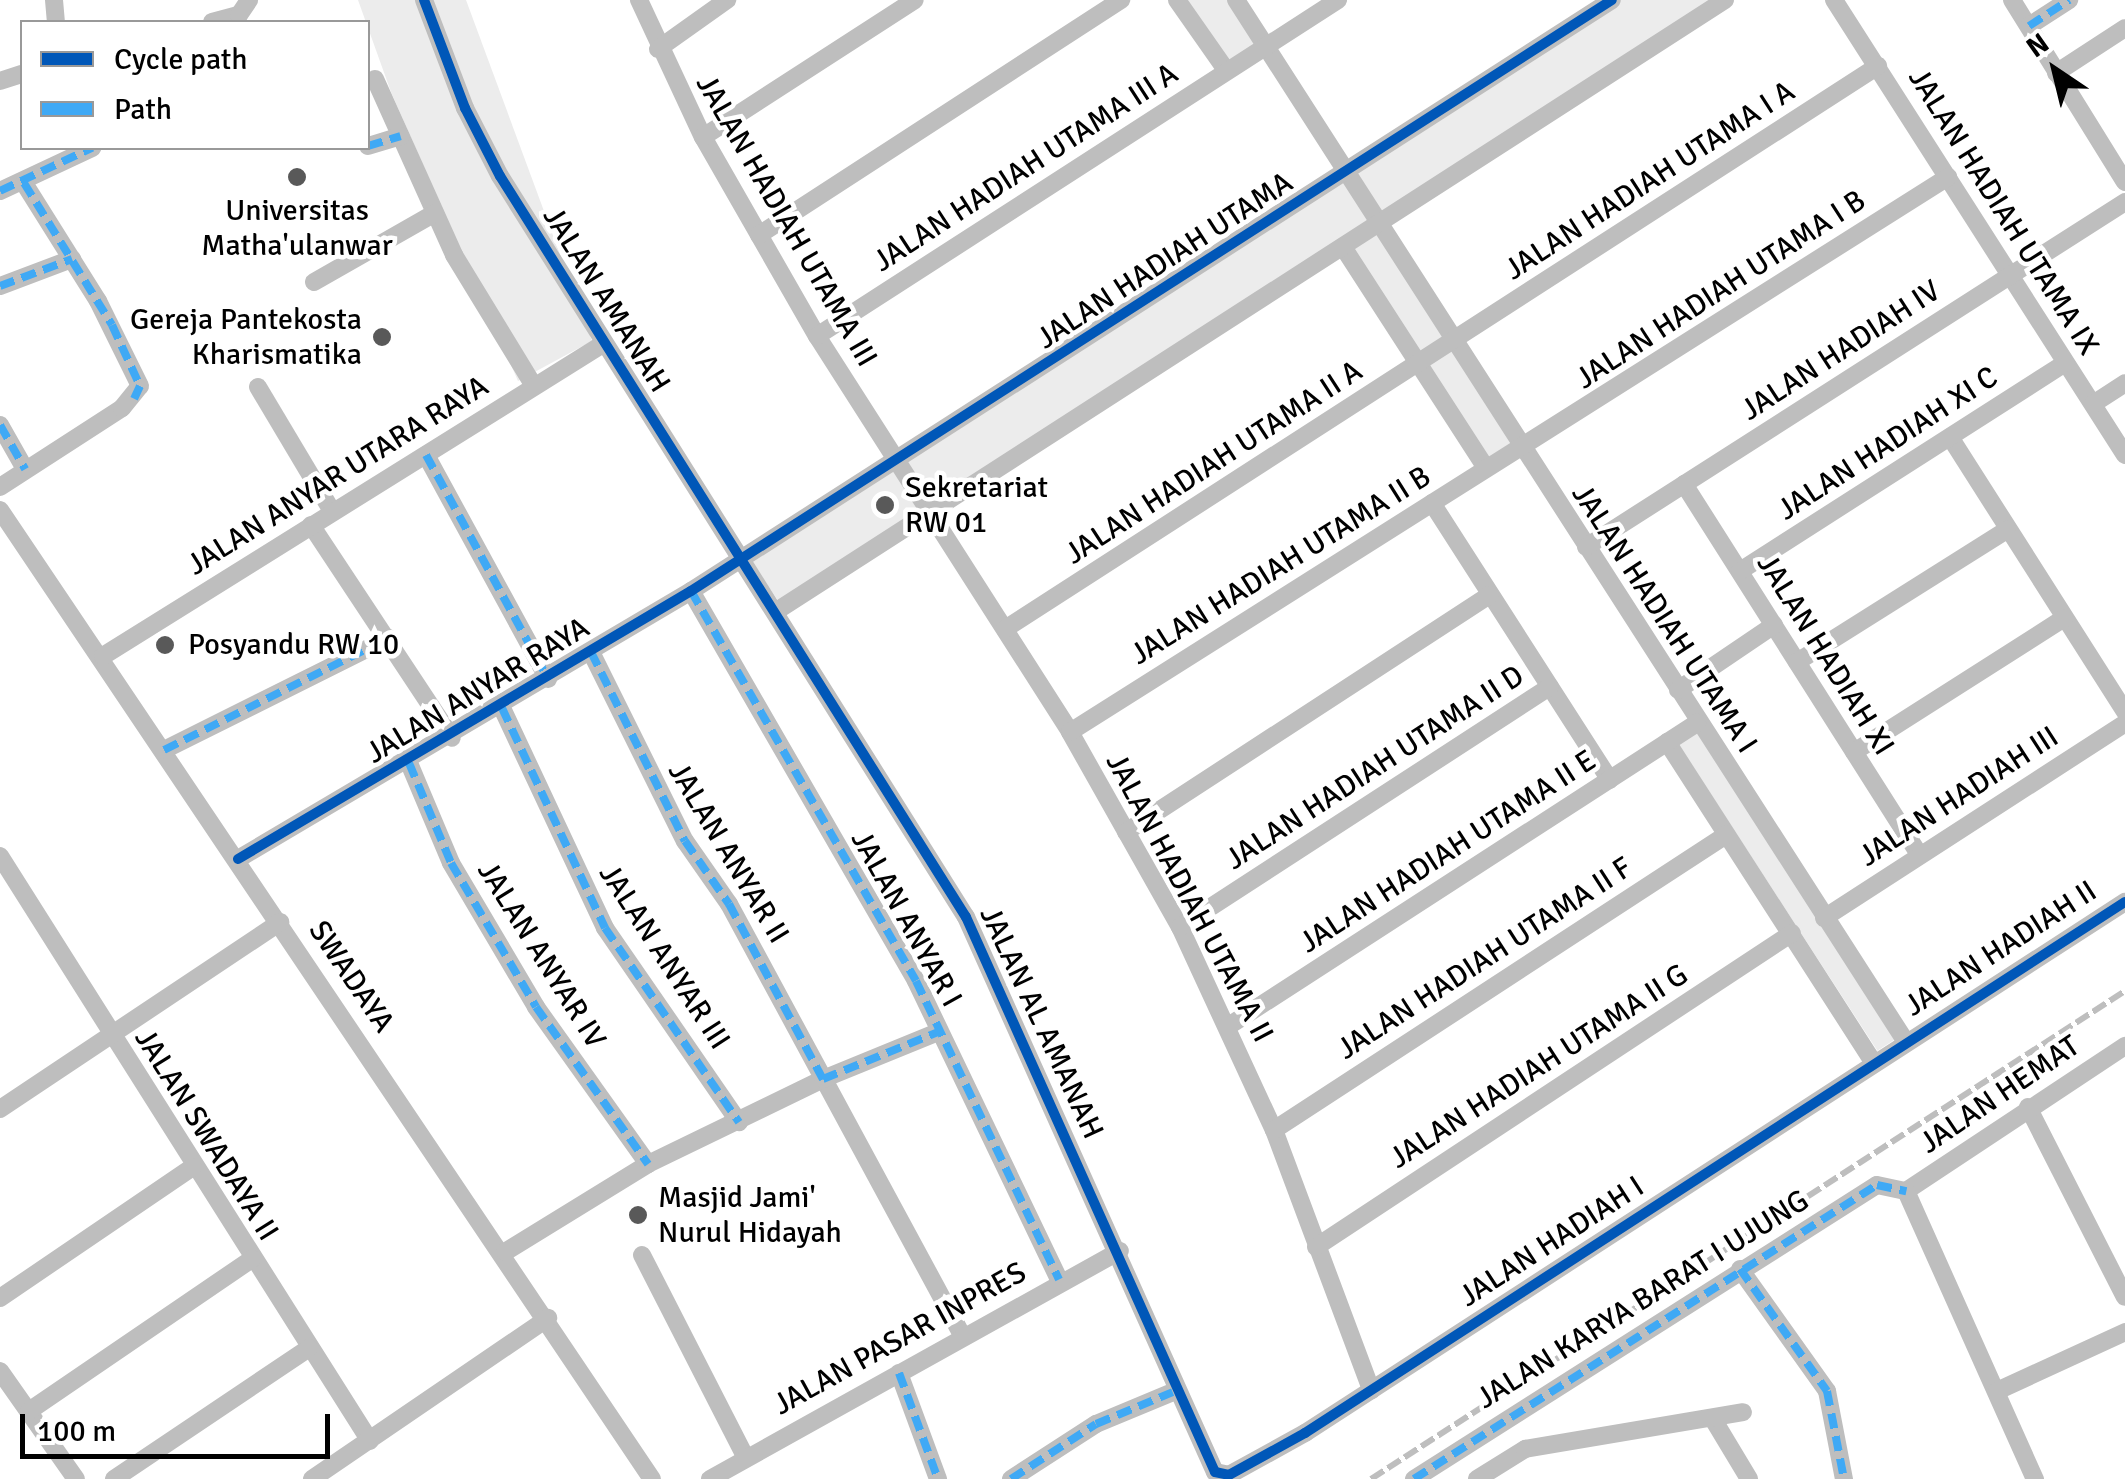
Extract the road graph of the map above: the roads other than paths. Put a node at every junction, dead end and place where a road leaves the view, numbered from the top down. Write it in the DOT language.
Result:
graph roads {
  1 [pos="249,0"];
  2 [pos="424,0"];
  3 [pos="639,0"];
  4 [pos="727,0"];
  5 [pos="915,0"];
  6 [pos="1121,0"];
  7 [pos="1177,0"];
  8 [pos="1236,0"];
  9 [pos="1338,0"];
  10 [pos="1612,0"];
  11 [pos="1725,0"];
  12 [pos="1834,0"];
  13 [pos="2012,0"];
  14 [pos="2069,0"];
  15 [pos="220,20"];
  16 [pos="2028,26"];
  17 [pos="2125,28"];
  18 [pos="1265,46"];
  19 [pos="658,49"];
  20 [pos="1878,66"];
  21 [pos="1226,70"];
  22 [pos="2056,73"];
  23 [pos="375,78"];
  24 [pos="400,136"];
  25 [pos="703,137"];
  26 [pos="370,145"];
  27 [pos="88,150"];
  28 [pos="1346,174"];
  29 [pos="1948,177"];
  30 [pos="2125,182"];
  31 [pos="24,183"];
  32 [pos="0,192"];
  33 [pos="2125,202"];
  34 [pos="435,212"];
  35 [pos="1379,225"];
  36 [pos="759,235"];
  37 [pos="1343,247"];
  38 [pos="72,259"];
  39 [pos="2010,276"];
  40 [pos="314,282"];
  41 [pos="0,286"];
  42 [pos="816,336"];
  43 [pos="1453,342"];
  44 [pos="603,344"];
  45 [pos="2066,362"];
  46 [pos="1418,364"];
  47 [pos="2125,383"];
  48 [pos="534,386"];
  49 [pos="258,387"];
  50 [pos="2093,404"];
  51 [pos="0,426"];
  52 [pos="1950,437"];
  53 [pos="1524,450"];
  54 [pos="2125,454"];
  55 [pos="426,455"];
  56 [pos="896,463"];
  57 [pos="1486,468"];
  58 [pos="25,469"];
  59 [pos="1684,484"];
  60 [pos="0,486"];
  61 [pos="1432,504"];
  62 [pos="0,510"];
  63 [pos="930,511"];
  64 [pos="332,512"];
  65 [pos="311,525"];
  66 [pos="2007,530"];
  67 [pos="1586,546"];
  68 [pos="741,560"];
  69 [pos="1740,571"];
  70 [pos="691,591"];
  71 [pos="1490,595"];
  72 [pos="775,612"];
  73 [pos="2064,618"];
  74 [pos="1774,625"];
  75 [pos="1004,630"];
  76 [pos="389,638"];
  77 [pos="591,652"];
  78 [pos="102,656"];
  79 [pos="1797,662"];
  80 [pos="548,679"];
  81 [pos="1550,687"];
  82 [pos="1678,690"];
  83 [pos="502,708"];
  84 [pos="2125,712"];
  85 [pos="1698,722"];
  86 [pos="2125,723"];
  87 [pos="1070,732"];
  88 [pos="452,738"];
  89 [pos="1667,742"];
  90 [pos="164,750"];
  91 [pos="1854,752"];
  92 [pos="409,763"];
  93 [pos="1610,780"];
  94 [pos="1126,832"];
  95 [pos="1726,834"];
  96 [pos="1919,855"];
  97 [pos="0,856"];
  98 [pos="238,859"];
  99 [pos="2125,902"];
  100 [pos="1824,918"];
  101 [pos="280,922"];
  102 [pos="1180,928"];
  103 [pos="1792,933"];
  104 [pos="1228,1027"];
  105 [pos="938,1032"];
  106 [pos="110,1036"];
  107 [pos="1906,1042"];
  108 [pos="2125,1046"];
  109 [pos="1873,1062"];
  110 [pos="824,1078"];
  111 [pos="2028,1107"];
  112 [pos="0,1108"];
  113 [pos="739,1122"];
  114 [pos="1274,1130"];
  115 [pos="648,1164"];
  116 [pos="192,1168"];
  117 [pos="1898,1189"];
  118 [pos="1316,1246"];
  119 [pos="1120,1251"];
  120 [pos="505,1252"];
  121 [pos="642,1255"];
  122 [pos="252,1260"];
  123 [pos="1740,1269"];
  124 [pos="1059,1280"];
  125 [pos="2125,1297"];
  126 [pos="0,1298"];
  127 [pos="548,1318"];
  128 [pos="2125,1332"];
  129 [pos="963,1336"];
  130 [pos="309,1348"];
  131 [pos="0,1371"];
  132 [pos="899,1373"];
  133 [pos="1370,1390"];
  134 [pos="1173,1392"];
  135 [pos="1997,1392"];
  136 [pos="29,1411"];
  137 [pos="1743,1412"];
  138 [pos="1713,1418"];
  139 [pos="370,1442"];
  140 [pos="746,1458"];
  141 [pos="1222,1475"];
  142 [pos="76,1479"];
  143 [pos="114,1479"];
  144 [pos="312,1479"];
  145 [pos="652,1479"];
  146 [pos="710,1479"];
  147 [pos="938,1479"];
  148 [pos="1011,1479"];
  149 [pos="1414,1479"];
  150 [pos="1477,1479"];
  151 [pos="1749,1479"];
  152 [pos="1844,1479"];
  153 [pos="2036,1479"];
  1 -- 15 [label="street"];
  2 -- 44 [label="street, JALAN AMANAH"];
  3 -- 19 [label="street, JALAN HADIAH UTAMA III"];
  4 -- 19 [label="street"];
  5 -- 25 [label="street"];
  6 -- 36 [label="street"];
  7 -- 21 [label="street"];
  8 -- 18 [label="street, JALAN HADIAH UTAMA I"];
  9 -- 18 [label="street, JALAN HADIAH UTAMA III A"];
  10 -- 28 [label="street, JALAN HADIAH UTAMA"];
  11 -- 35 [label="street"];
  12 -- 20 [label="street, JALAN HADIAH UTAMA IX"];
  13 -- 16 [label="street"];
  14 -- 16 [label="street"];
  16 -- 22 [label="street"];
  17 -- 22 [label="street"];
  18 -- 21 [label="street, JALAN HADIAH UTAMA III A"];
  18 -- 28 [label="street, JALAN HADIAH UTAMA I"];
  19 -- 25 [label="street, JALAN HADIAH UTAMA III"];
  20 -- 29 [label="street, JALAN HADIAH UTAMA IX"];
  20 -- 43 [label="street, JALAN HADIAH UTAMA I A"];
  21 -- 42 [label="street, JALAN HADIAH UTAMA III A"];
  22 -- 30 [label="street"];
  23 -- 24 [label="street"];
  24 -- 26 [label="street"];
  24 -- 34 [label="street"];
  25 -- 36 [label="street, JALAN HADIAH UTAMA III"];
  27 -- 31 [label="street"];
  28 -- 35 [label="street, JALAN HADIAH UTAMA I"];
  28 -- 56 [label="street, JALAN HADIAH UTAMA"];
  29 -- 39 [label="street, JALAN HADIAH UTAMA IX"];
  29 -- 53 [label="street, JALAN HADIAH UTAMA I B"];
  31 -- 32 [label="street"];
  31 -- 38 [label="street"];
  33 -- 39 [label="street, JALAN HADIAH IV"];
  34 -- 40 [label="street"];
  34 -- 48 [label="street"];
  35 -- 37 [label="street"];
  35 -- 43 [label="street, JALAN HADIAH UTAMA I"];
  36 -- 42 [label="street, JALAN HADIAH UTAMA III"];
  37 -- 46 [label="street"];
  37 -- 63 [label="street"];
  38 -- 41 [label="street"];
  38 -- 58 [label="street"];
  39 -- 45 [label="street, JALAN HADIAH UTAMA IX"];
  39 -- 59 [label="street, JALAN HADIAH IV"];
  42 -- 56 [label="street, JALAN HADIAH UTAMA III"];
  43 -- 46 [label="street, JALAN HADIAH UTAMA II A"];
  43 -- 53 [label="street, JALAN HADIAH UTAMA I"];
  44 -- 48 [label="street, JALAN ANYAR UTARA RAYA"];
  44 -- 68 [label="street, JALAN AMANAH"];
  45 -- 50 [label="street, JALAN HADIAH UTAMA IX"];
  45 -- 52 [label="street, JALAN HADIAH XI C"];
  46 -- 57 [label="street"];
  46 -- 75 [label="street, JALAN HADIAH UTAMA II A"];
  47 -- 50 [label="street"];
  48 -- 55 [label="street, JALAN ANYAR UTARA RAYA"];
  49 -- 64 [label="street"];
  50 -- 54 [label="street, JALAN HADIAH UTAMA IX"];
  51 -- 58 [label="street"];
  52 -- 66 [label="street"];
  52 -- 69 [label="street, JALAN HADIAH XI C"];
  53 -- 57 [label="street, JALAN HADIAH UTAMA II B"];
  53 -- 67 [label="street, JALAN HADIAH UTAMA I"];
  55 -- 64 [label="street, JALAN ANYAR UTARA RAYA"];
  55 -- 80 [label="street"];
  56 -- 63 [label="street, JALAN HADIAH UTAMA II"];
  56 -- 68 [label="street, JALAN HADIAH UTAMA"];
  57 -- 61 [label="street, JALAN HADIAH UTAMA II B"];
  58 -- 60 [label="street"];
  59 -- 67 [label="street, JALAN HADIAH IV"];
  59 -- 69 [label="street, JALAN HADIAH XI"];
  61 -- 71 [label="street"];
  61 -- 87 [label="street, JALAN HADIAH UTAMA II B"];
  62 -- 78 [label="street, SWADAYA"];
  63 -- 72 [label="street"];
  63 -- 75 [label="street, JALAN HADIAH UTAMA II"];
  64 -- 65 [label="street, JALAN ANYAR UTARA RAYA"];
  65 -- 76 [label="street"];
  65 -- 78 [label="street, JALAN ANYAR UTARA RAYA"];
  66 -- 73 [label="street"];
  66 -- 79 [label="street"];
  67 -- 82 [label="street, JALAN HADIAH UTAMA I"];
  68 -- 70 [label="street, JALAN ANYAR RAYA"];
  68 -- 72 [label="street, JALAN AMANAH"];
  69 -- 74 [label="street, JALAN HADIAH XI"];
  70 -- 77 [label="street, JALAN ANYAR RAYA"];
  70 -- 105 [label="street, JALAN ANYAR I"];
  71 -- 81 [label="street"];
  71 -- 94 [label="street"];
  72 -- 119 [label="street, JALAN AL AMANAH"];
  73 -- 84 [label="street"];
  73 -- 91 [label="street"];
  74 -- 79 [label="street, JALAN HADIAH XI"];
  74 -- 82 [label="street"];
  75 -- 87 [label="street, JALAN HADIAH UTAMA II"];
  76 -- 88 [label="street"];
  76 -- 90 [label="street"];
  77 -- 80 [label="street, JALAN ANYAR RAYA"];
  77 -- 110 [label="street, JALAN ANYAR II"];
  78 -- 90 [label="street, SWADAYA"];
  79 -- 91 [label="street, JALAN HADIAH XI"];
  80 -- 83 [label="street, JALAN ANYAR RAYA"];
  81 -- 93 [label="street"];
  81 -- 102 [label="street, JALAN HADIAH UTAMA II D"];
  82 -- 85 [label="street, JALAN HADIAH UTAMA I"];
  83 -- 88 [label="street, JALAN ANYAR RAYA"];
  83 -- 113 [label="street, JALAN ANYAR III"];
  85 -- 89 [label="street, JALAN HADIAH UTAMA II E"];
  85 -- 100 [label="street, JALAN HADIAH UTAMA I"];
  86 -- 96 [label="street, JALAN HADIAH III"];
  87 -- 94 [label="street, JALAN HADIAH UTAMA II"];
  88 -- 92 [label="street, JALAN ANYAR RAYA"];
  89 -- 93 [label="street, JALAN HADIAH UTAMA II E"];
  89 -- 95 [label="street"];
  90 -- 98 [label="street, SWADAYA"];
  91 -- 96 [label="street, JALAN HADIAH XI"];
  92 -- 98 [label="street, JALAN ANYAR RAYA"];
  92 -- 115 [label="street, JALAN ANYAR IV"];
  93 -- 104 [label="street, JALAN HADIAH UTAMA II E"];
  94 -- 102 [label="street, JALAN HADIAH UTAMA II"];
  95 -- 103 [label="street"];
  95 -- 114 [label="street, JALAN HADIAH UTAMA II F"];
  96 -- 100 [label="street, JALAN HADIAH III"];
  97 -- 106 [label="street, JALAN SWADAYA II"];
  98 -- 101 [label="street, SWADAYA"];
  99 -- 107 [label="street, JALAN HADIAH II"];
  100 -- 107 [label="street, JALAN HADIAH UTAMA I"];
  101 -- 106 [label="street"];
  101 -- 120 [label="street, SWADAYA"];
  102 -- 104 [label="street, JALAN HADIAH UTAMA II"];
  103 -- 109 [label="street"];
  103 -- 118 [label="street, JALAN HADIAH UTAMA II G"];
  104 -- 114 [label="street, JALAN HADIAH UTAMA II"];
  105 -- 110 [label="street"];
  105 -- 124 [label="street, JALAN ANYAR I"];
  106 -- 112 [label="street"];
  106 -- 116 [label="street, JALAN SWADAYA II"];
  107 -- 109 [label="street, JALAN HADIAH I"];
  108 -- 111 [label="street, JALAN HEMAT"];
  109 -- 133 [label="street, JALAN HADIAH I"];
  110 -- 113 [label="street"];
  110 -- 129 [label="street, JALAN ANYAR II"];
  111 -- 117 [label="street, JALAN HEMAT"];
  111 -- 125 [label="street"];
  113 -- 115 [label="street"];
  114 -- 118 [label="street, JALAN HADIAH UTAMA II"];
  115 -- 120 [label="street"];
  116 -- 122 [label="street, JALAN SWADAYA II"];
  116 -- 126 [label="street"];
  117 -- 123 [label="street, JALAN KARYA BARAT I UJUNG"];
  117 -- 135 [label="street"];
  118 -- 133 [label="street, JALAN HADIAH UTAMA II"];
  119 -- 124 [label="street, JALAN PASAR INPRES"];
  119 -- 134 [label="street, JALAN AL AMANAH"];
  120 -- 127 [label="street, SWADAYA"];
  121 -- 140 [label="street"];
  122 -- 130 [label="street, JALAN SWADAYA II"];
  122 -- 136 [label="street"];
  123 -- 149 [label="street, JALAN KARYA BARAT I UJUNG"];
  123 -- 152 [label="street"];
  124 -- 129 [label="street, JALAN PASAR INPRES"];
  127 -- 139 [label="street"];
  127 -- 145 [label="street, SWADAYA"];
  128 -- 135 [label="street"];
  129 -- 132 [label="street, JALAN PASAR INPRES"];
  130 -- 139 [label="street, JALAN SWADAYA II"];
  130 -- 143 [label="street"];
  131 -- 136 [label="street"];
  132 -- 140 [label="street, JALAN PASAR INPRES"];
  132 -- 147 [label="street"];
  133 -- 141 [label="street, JALAN HADIAH I"];
  134 -- 141 [label="street, JALAN AL AMANAH"];
  134 -- 148 [label="street"];
  135 -- 153 [label="street"];
  136 -- 142 [label="street"];
  137 -- 138 [label="street"];
  138 -- 150 [label="street"];
  138 -- 151 [label="street"];
  139 -- 144 [label="street"];
  140 -- 146 [label="street, JALAN PASAR INPRES"];
}
